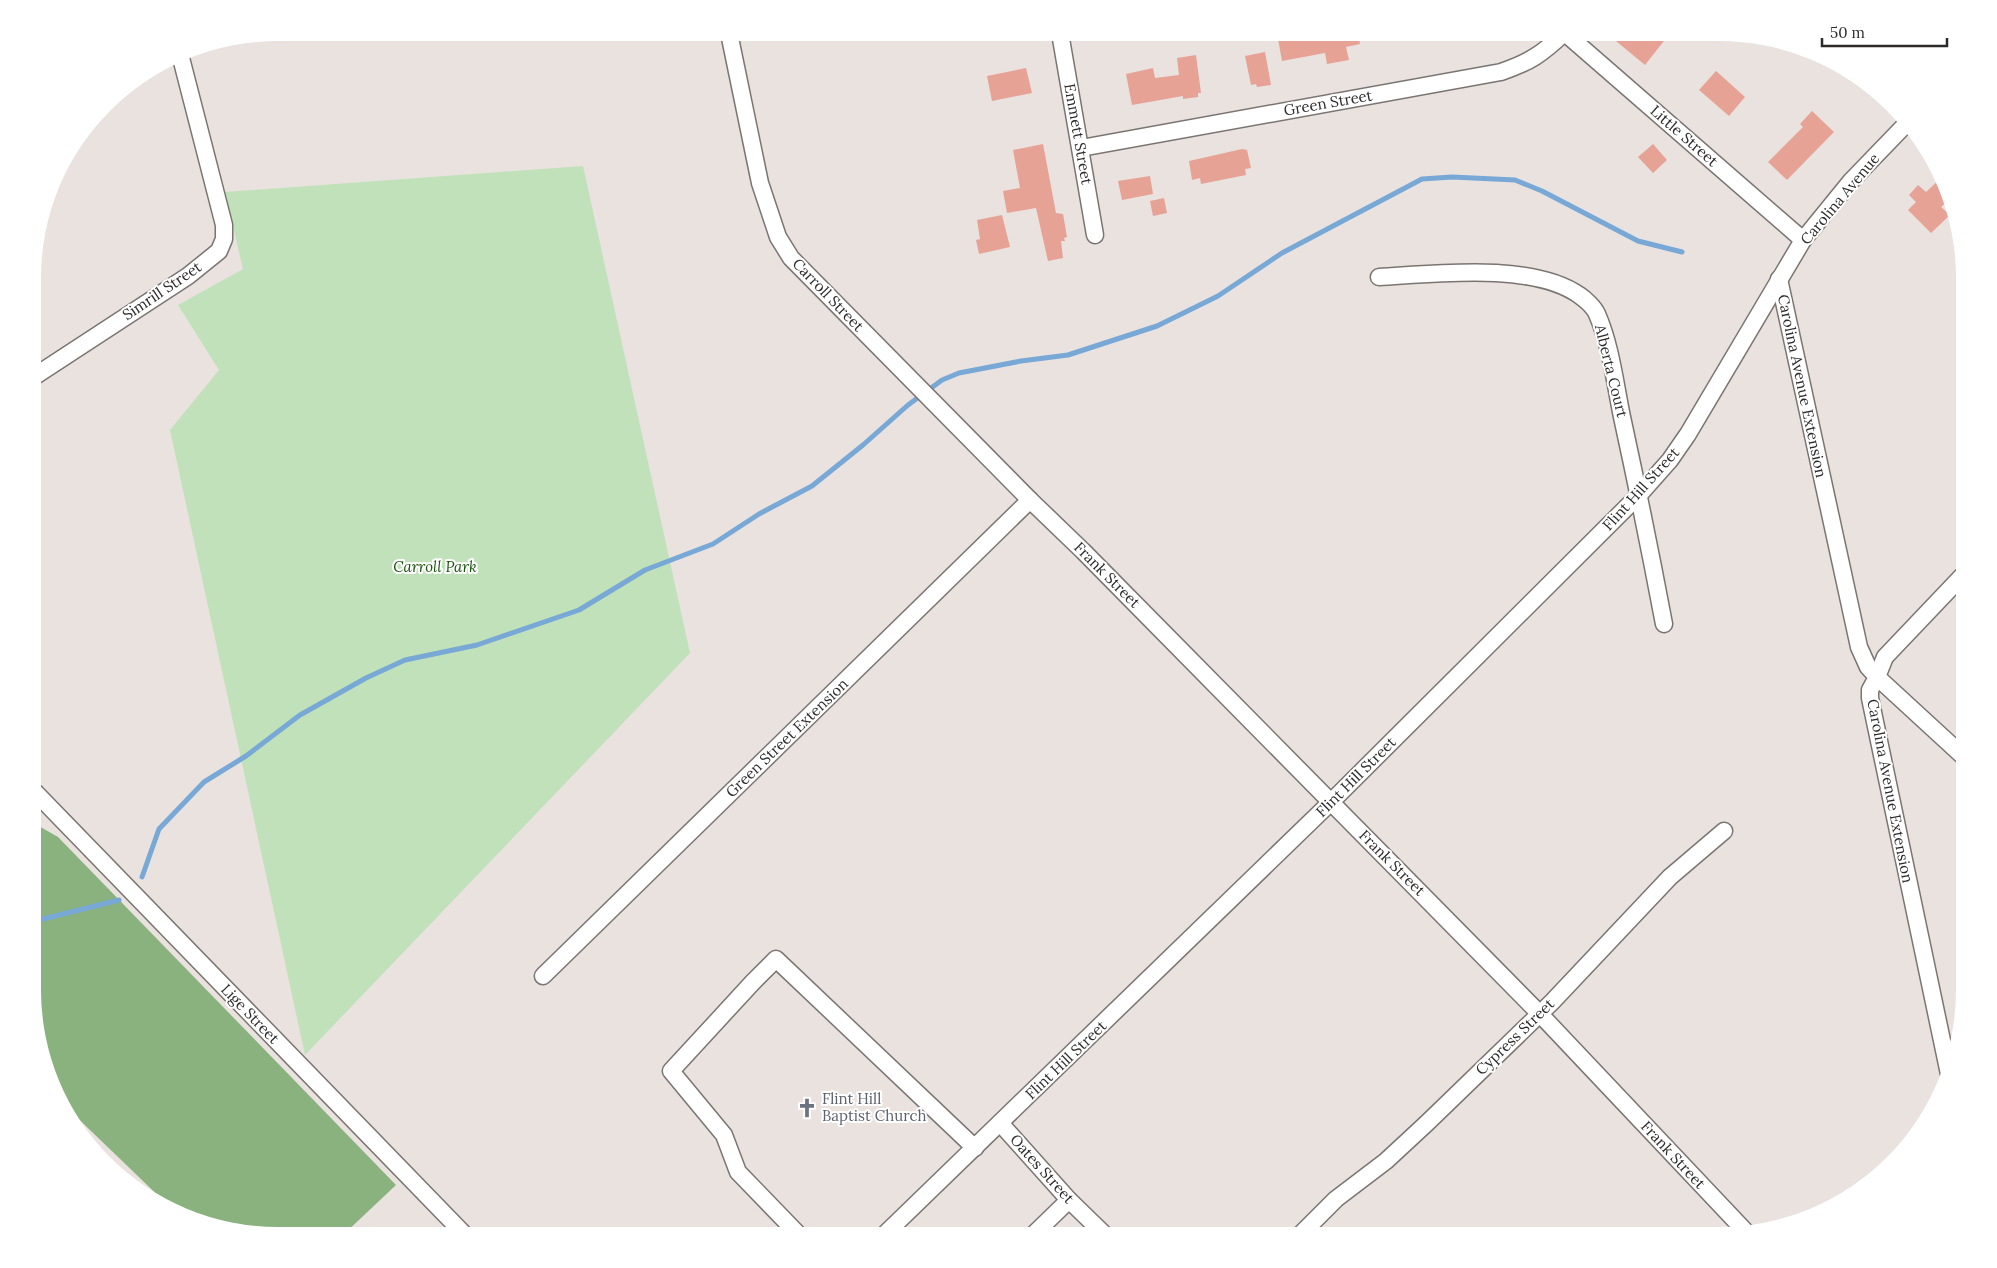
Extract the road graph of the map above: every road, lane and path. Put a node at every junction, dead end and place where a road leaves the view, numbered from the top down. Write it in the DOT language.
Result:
graph roads {
  1 [pos="731,41"];
  2 [pos="1062,41"];
  3 [pos="1555,41"];
  4 [pos="1574,41"];
  5 [pos="182,62"];
  6 [pos="1902,128"];
  7 [pos="1081,148"];
  8 [pos="1095,235"];
  9 [pos="1803,240"];
  10 [pos="1378,277"];
  11 [pos="1779,279"];
  12 [pos="41,372"];
  13 [pos="1639,495"];
  14 [pos="1030,500"];
  15 [pos="1956,582"];
  16 [pos="1664,624"];
  17 [pos="1877,677"];
  18 [pos="1956,750"];
  19 [pos="41,798"];
  20 [pos="1331,802"];
  21 [pos="1724,831"];
  22 [pos="543,976"];
  23 [pos="1539,1014"];
  24 [pos="1946,1058"];
  25 [pos="1000,1124"];
  26 [pos="975,1148"];
  27 [pos="1069,1200"];
  28 [pos="1740,1226"];
  29 [pos="457,1227"];
  30 [pos="791,1227"];
  31 [pos="892,1227"];
  32 [pos="1041,1227"];
  33 [pos="1096,1227"];
  34 [pos="1308,1227"];
  1 -- 14 [label="street, Carroll Street"];
  2 -- 7 [label="street, Emmett Street"];
  3 -- 7 [label="street, Green Street"];
  4 -- 9 [label="street, Little Street"];
  5 -- 12 [label="street, Simrill Street"];
  6 -- 9 [label="street, Carolina Avenue"];
  7 -- 8 [label="street, Emmett Street"];
  9 -- 11 [label="street, Carolina Avenue"];
  10 -- 13 [label="street, Alberta Court"];
  11 -- 13 [label="street, Flint Hill Street"];
  11 -- 17 [label="street, Carolina Avenue Extension"];
  13 -- 16 [label="street, Alberta Court"];
  13 -- 20 [label="street, Flint Hill Street"];
  14 -- 20 [label="street, Frank Street"];
  14 -- 22 [label="street, Green Street Extension"];
  15 -- 17 [label="street"];
  17 -- 18 [label="street"];
  17 -- 24 [label="street, Carolina Avenue Extension"];
  19 -- 29 [label="street, Lige Street"];
  20 -- 23 [label="street, Frank Street"];
  20 -- 25 [label="street, Flint Hill Street"];
  21 -- 23 [label="street, Cypress Street"];
  23 -- 28 [label="street, Frank Street"];
  23 -- 34 [label="street, Cypress Street"];
  25 -- 26 [label="street, Flint Hill Street"];
  25 -- 27 [label="street, Oates Street"];
  26 -- 30 [label="street"];
  26 -- 31 [label="street, Flint Hill Street"];
  27 -- 32 [label="street"];
  27 -- 33 [label="street, Oates Street"];
}
